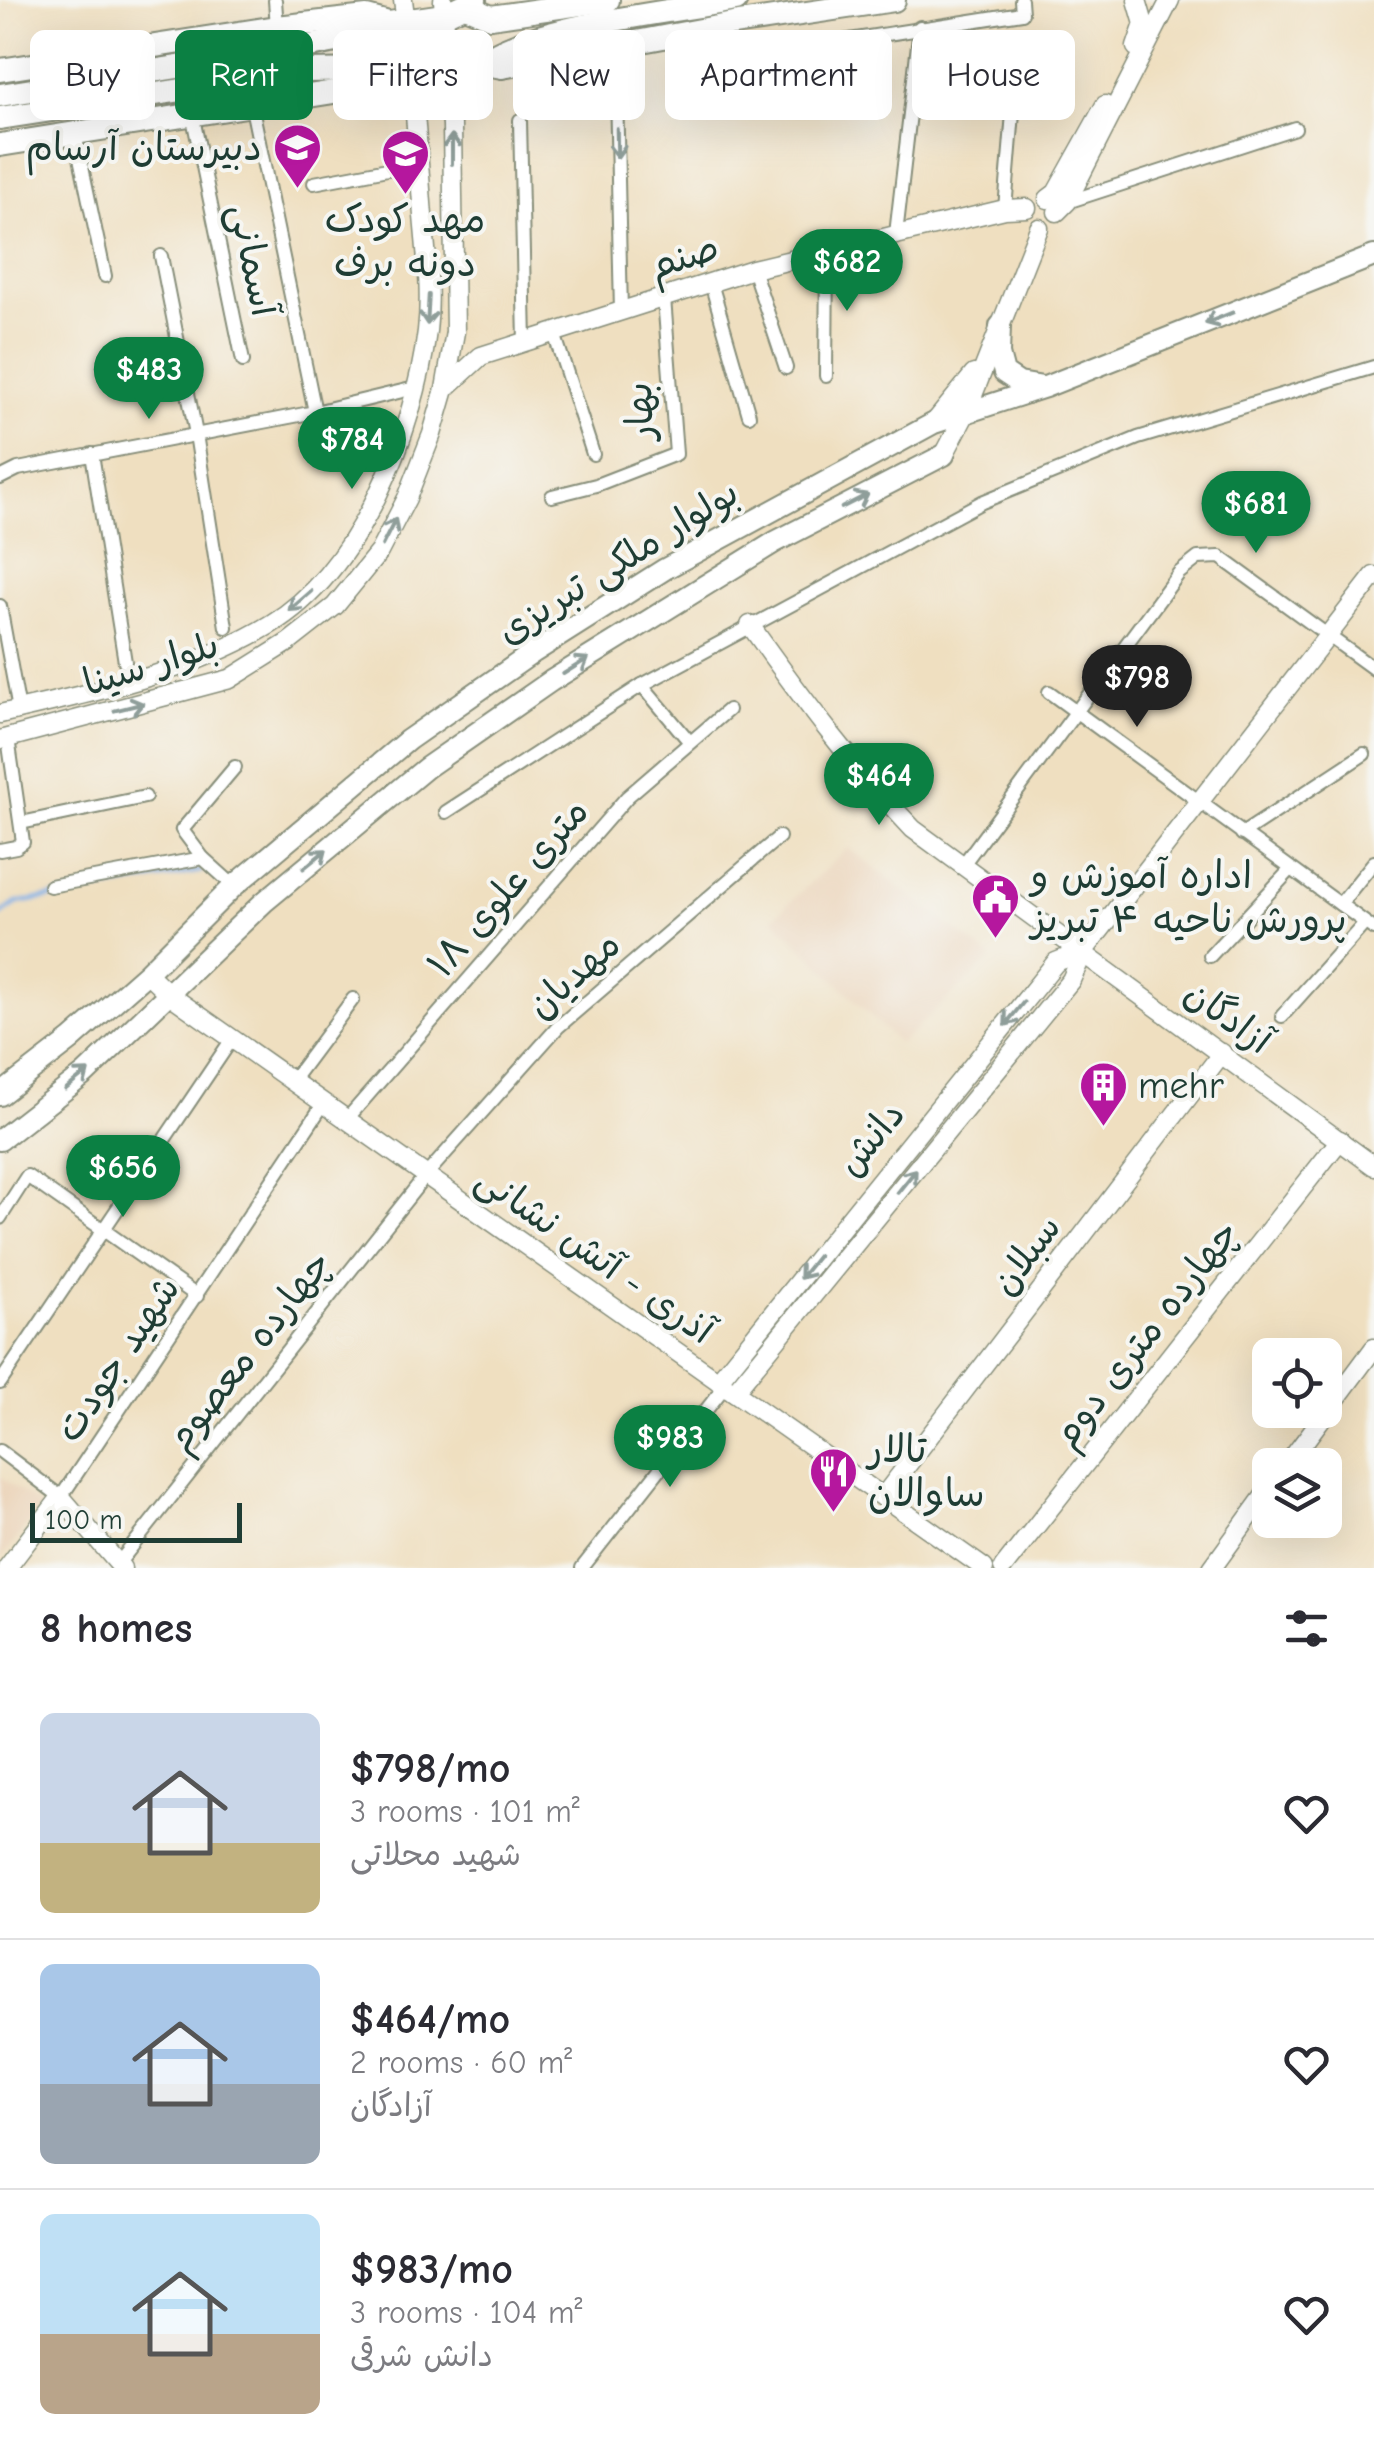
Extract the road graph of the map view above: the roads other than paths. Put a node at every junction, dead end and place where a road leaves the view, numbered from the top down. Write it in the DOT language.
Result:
graph roads {
  1 [pos="275,0"];
  2 [pos="608,0"];
  3 [pos="736,0"];
  4 [pos="894,0"];
  5 [pos="1021,0"];
  6 [pos="1138,0"];
  7 [pos="1169,0"];
  8 [pos="457,5"];
  9 [pos="399,15"];
  10 [pos="277,27"];
  11 [pos="920,27"];
  12 [pos="454,30"];
  13 [pos="892,32"];
  14 [pos="645,40"];
  15 [pos="313,45"];
  16 [pos="493,54"];
  17 [pos="175,67"];
  18 [pos="0,70"];
  19 [pos="175,92"];
  20 [pos="0,95"];
  21 [pos="175,116"];
  22 [pos="0,118"];
  23 [pos="193,120"];
  24 [pos="255,120"];
  25 [pos="411,120"];
  26 [pos="450,120"];
  27 [pos="520,120"];
  28 [pos="616,120"];
  29 [pos="1013,120"];
  30 [pos="1295,128"];
  31 [pos="75,134"];
  32 [pos="0,145"];
  33 [pos="419,163"];
  34 [pos="314,183"];
  35 [pos="1058,205"];
  36 [pos="1027,208"];
  37 [pos="1006,210"];
  38 [pos="1040,228"];
  39 [pos="896,234"];
  40 [pos="826,252"];
  41 [pos="160,256"];
  42 [pos="1374,256"];
  43 [pos="753,270"];
  44 [pos="1374,271"];
  45 [pos="105,276"];
  46 [pos="711,283"];
  47 [pos="664,298"];
  48 [pos="1253,304"];
  49 [pos="620,312"];
  50 [pos="455,326"];
  51 [pos="1000,326"];
  52 [pos="554,333"];
  53 [pos="525,342"];
  54 [pos="988,353"];
  55 [pos="481,356"];
  56 [pos="243,361"];
  57 [pos="1374,367"];
  58 [pos="786,368"];
  59 [pos="826,376"];
  60 [pos="1045,387"];
  61 [pos="415,388"];
  62 [pos="445,389"];
  63 [pos="315,412"];
  64 [pos="966,413"];
  65 [pos="749,415"];
  66 [pos="934,423"];
  67 [pos="196,434"];
  68 [pos="92,454"];
  69 [pos="593,454"];
  70 [pos="944,454"];
  71 [pos="0,478"];
  72 [pos="552,496"];
  73 [pos="1374,576"];
  74 [pos="0,606"];
  75 [pos="750,626"];
  76 [pos="226,627"];
  77 [pos="1329,634"];
  78 [pos="126,662"];
  79 [pos="188,665"];
  80 [pos="1374,669"];
  81 [pos="642,685"];
  82 [pos="197,690"];
  83 [pos="1048,692"];
  84 [pos="728,710"];
  85 [pos="9,712"];
  86 [pos="1076,712"];
  87 [pos="4,739"];
  88 [pos="689,741"];
  89 [pos="1364,754"];
  90 [pos="235,768"];
  91 [pos="145,797"];
  92 [pos="1200,802"];
  93 [pos="446,812"];
  94 [pos="20,823"];
  95 [pos="1242,834"];
  96 [pos="780,837"];
  97 [pos="0,850"];
  98 [pos="202,858"];
  99 [pos="1374,862"];
  100 [pos="962,866"];
  101 [pos="1290,868"];
  102 [pos="50,886"];
  103 [pos="234,886"];
  104 [pos="1340,904"];
  105 [pos="1370,926"];
  106 [pos="1084,952"];
  107 [pos="1210,956"];
  108 [pos="146,973"];
  109 [pos="170,995"];
  110 [pos="353,999"];
  111 [pos="1282,1016"];
  112 [pos="232,1039"];
  113 [pos="1222,1053"];
  114 [pos="292,1081"];
  115 [pos="0,1095"];
  116 [pos="324,1103"];
  117 [pos="346,1119"];
  118 [pos="0,1140"];
  119 [pos="1340,1140"];
  120 [pos="1374,1166"];
  121 [pos="426,1175"];
  122 [pos="0,1218"];
  123 [pos="102,1231"];
  124 [pos="198,1296"];
  125 [pos="1374,1348"];
  126 [pos="0,1382"];
  127 [pos="726,1386"];
  128 [pos="1300,1448"];
  129 [pos="0,1450"];
  130 [pos="61,1497"];
  131 [pos="883,1497"];
  132 [pos="1252,1513"];
  133 [pos="120,1566"];
  134 [pos="7,1568"];
  135 [pos="582,1568"];
  136 [pos="984,1568"];
  137 [pos="1003,1568"];
  138 [pos="1212,1568"];
  1 -- 10 [label="street"];
  2 -- 8 [label="highway"];
  3 -- 16 [label="highway"];
  4 -- 14 [label="highway"];
  5 -- 11 [label="street"];
  6 -- 35 [label="street"];
  7 -- 35 [label="street"];
  8 -- 9 [label="highway"];
  8 -- 12 [label="street, بلوار سینا"];
  9 -- 10 [label="highway"];
  9 -- 15 [label="highway"];
  10 -- 18 [label="highway"];
  11 -- 13 [label="street"];
  11 -- 39 [label="street"];
  17 -- 20 [label="highway"];
  19 -- 22 [label="highway"];
  21 -- 31 [label="highway"];
  23 -- 56 [label="street, آسمانی"];
  24 -- 63 [label="street"];
  25 -- 33 [label="street, بلوار سینا"];
  50 -- 26 [label="street, بلوار سینا, one-way"];
  27 -- 53 [label="street"];
  28 -- 49 [label="street, one-way"];
  29 -- 37 [label="street"];
  30 -- 35 [label="street"];
  31 -- 32 [label="highway"];
  31 -- 45 [label="street"];
  33 -- 34 [label="street"];
  33 -- 61 [label="street, بلوار سینا, one-way"];
  35 -- 36 [label="street"];
  35 -- 38 [label="street"];
  36 -- 37 [label="street, صنم"];
  36 -- 38 [label="street"];
  37 -- 39 [label="street, صنم"];
  38 -- 51 [label="street"];
  39 -- 40 [label="street, صنم"];
  40 -- 43 [label="street, صنم"];
  40 -- 59 [label="street"];
  41 -- 67 [label="street"];
  42 -- 48 [label="main road, بولوار ملکی تبریزی"];
  43 -- 46 [label="street, صنم"];
  43 -- 58 [label="street"];
  44 -- 48 [label="main road"];
  46 -- 47 [label="street, صنم"];
  46 -- 65 [label="street"];
  47 -- 49 [label="street, صنم"];
  47 -- 72 [label="street, بهار"];
  48 -- 60 [label="main road, بولوار ملکی تبریزی, one-way"];
  49 -- 52 [label="street, صنم"];
  50 -- 55 [label="street"];
  50 -- 62 [label="street, بلوار سینا"];
  51 -- 54 [label="street"];
  51 -- 60 [label="main road"];
  52 -- 53 [label="street, صنم"];
  52 -- 69 [label="street"];
  53 -- 55 [label="street, صنم"];
  54 -- 64 [label="street"];
  54 -- 66 [label="street"];
  55 -- 62 [label="street"];
  57 -- 75 [label="street"];
  60 -- 64 [label="main road, بولوار ملکی تبریزی"];
  61 -- 63 [label="street"];
  61 -- 79 [label="street, بلوار سینا, one-way"];
  82 -- 62 [label="street, بلوار سینا, one-way"];
  63 -- 67 [label="street"];
  64 -- 66 [label="main road, بولوار ملکی تبریزی"];
  64 -- 70 [label="street"];
  66 -- 103 [label="main road, بولوار ملکی تبریزی"];
  67 -- 68 [label="street"];
  67 -- 76 [label="street"];
  68 -- 71 [label="street"];
  68 -- 78 [label="street"];
  109 -- 70 [label="main road, بولوار ملکی تبریزی, one-way"];
  73 -- 77 [label="street, دانش"];
  74 -- 85 [label="street"];
  75 -- 81 [label="street"];
  75 -- 100 [label="street, آزادگان"];
  77 -- 80 [label="street"];
  77 -- 86 [label="street"];
  77 -- 92 [label="street, دانش"];
  79 -- 82 [label="street"];
  79 -- 85 [label="street, بلوار سینا"];
  81 -- 88 [label="street"];
  81 -- 93 [label="street"];
  87 -- 82 [label="street, بلوار سینا, one-way"];
  83 -- 86 [label="street"];
  84 -- 88 [label="street, ۱۸ متری علوی"];
  86 -- 92 [label="street"];
  86 -- 100 [label="street"];
  87 -- 94 [label="street"];
  88 -- 117 [label="street, ۱۸ متری علوی"];
  89 -- 95 [label="street"];
  90 -- 98 [label="street"];
  91 -- 94 [label="street"];
  92 -- 95 [label="street"];
  92 -- 106 [label="street, دانش"];
  94 -- 97 [label="street"];
  95 -- 101 [label="street"];
  96 -- 121 [label="street, مهدیان"];
  98 -- 102 [label="street"];
  98 -- 103 [label="street"];
  99 -- 104 [label="street"];
  100 -- 106 [label="street, آزادگان"];
  101 -- 104 [label="street"];
  101 -- 107 [label="street"];
  103 -- 108 [label="main road, بولوار ملکی تبریزی"];
  104 -- 105 [label="street"];
  105 -- 111 [label="street"];
  106 -- 113 [label="street, آزادگان"];
  106 -- 127 [label="street, دانش"];
  108 -- 109 [label="street, آذرى - آتش نشانى"];
  108 -- 115 [label="main road, بولوار ملکی تبریزی"];
  109 -- 112 [label="street, آذرى - آتش نشانى"];
  118 -- 109 [label="main road, بولوار ملکی تبریزی, one-way"];
  110 -- 114 [label="street"];
  112 -- 114 [label="street, آذرى - آتش نشانى"];
  112 -- 123 [label="street"];
  113 -- 119 [label="street, آزادگان"];
  113 -- 131 [label="street, سبلان"];
  114 -- 116 [label="street, آذرى - آتش نشانى"];
  116 -- 117 [label="street, آذرى - آتش نشانى"];
  116 -- 124 [label="street, شهید جودت"];
  117 -- 121 [label="street, آذرى - آتش نشانى"];
  119 -- 120 [label="street, آزادگان"];
  119 -- 137 [label="street, چهارده متری دوم"];
  121 -- 127 [label="street, آذرى - آتش نشانى"];
  121 -- 133 [label="street, چهارده معصوم"];
  122 -- 123 [label="street"];
  123 -- 124 [label="street"];
  123 -- 126 [label="street"];
  124 -- 130 [label="street, شهید جودت"];
  125 -- 128 [label="street"];
  127 -- 131 [label="street, آذرى - آتش نشانى"];
  127 -- 135 [label="street"];
  129 -- 130 [label="street"];
  130 -- 133 [label="street"];
  130 -- 134 [label="street"];
  131 -- 136 [label="street, آذرى - آتش نشانى"];
  132 -- 138 [label="street"];
}
